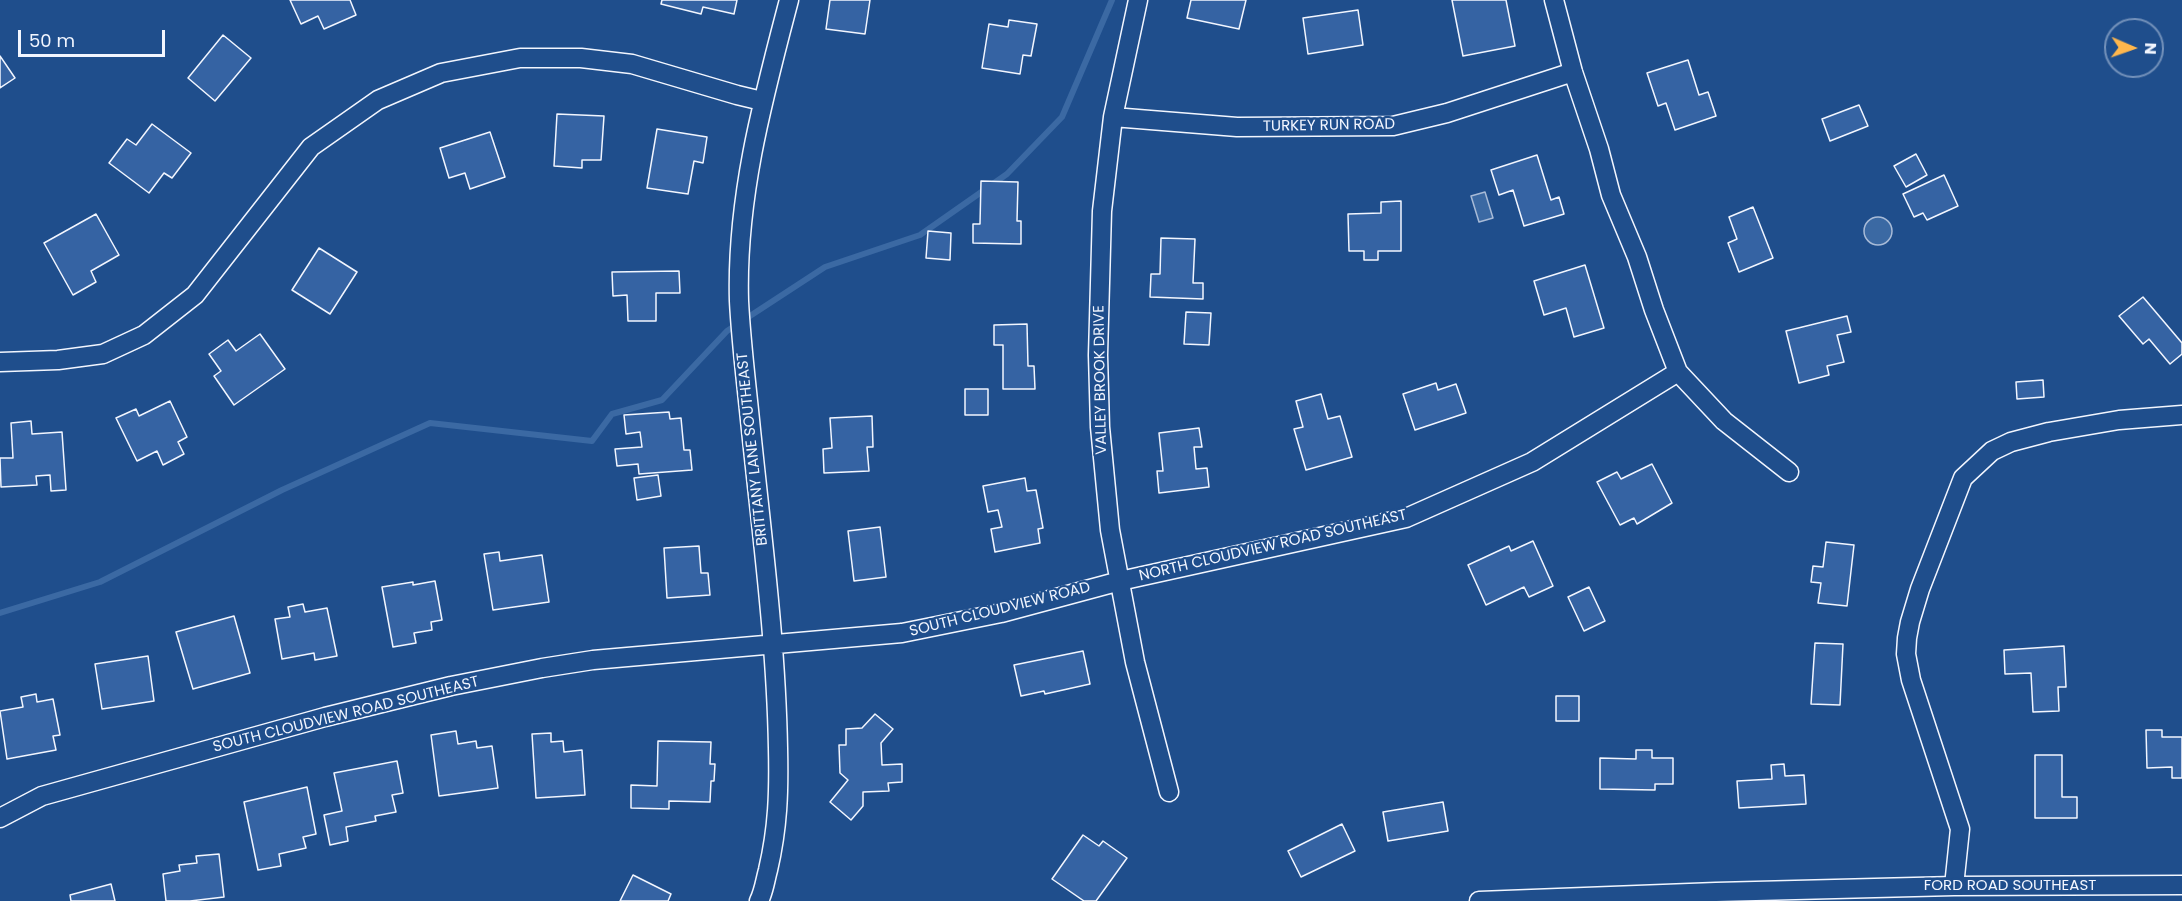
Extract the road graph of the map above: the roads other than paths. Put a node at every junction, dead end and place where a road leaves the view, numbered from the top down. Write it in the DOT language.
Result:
graph roads {
  1 [pos="789,0"];
  2 [pos="1138,0"];
  3 [pos="1554,0"];
  4 [pos="1573,72"];
  5 [pos="762,101"];
  6 [pos="1113,117"];
  7 [pos="0,362"];
  8 [pos="1678,372"];
  9 [pos="2182,416"];
  10 [pos="1789,472"];
  11 [pos="1120,581"];
  12 [pos="772,645"];
  13 [pos="1169,792"];
  14 [pos="0,818"];
  15 [pos="2182,885"];
  16 [pos="1954,886"];
  17 [pos="759,901"];
  18 [pos="1479,901"];
  1 -- 5 [label="street, BRITTANY LANE SOUTHEAST"];
  2 -- 6 [label="street, VALLEY BROOK DRIVE"];
  3 -- 4 [label="street"];
  4 -- 6 [label="street, TURKEY RUN ROAD"];
  4 -- 8 [label="street"];
  5 -- 7 [label="street"];
  5 -- 12 [label="street, BRITTANY LANE SOUTHEAST"];
  6 -- 11 [label="street, VALLEY BROOK DRIVE"];
  8 -- 10 [label="street"];
  8 -- 11 [label="street, NORTH CLOUDVIEW ROAD SOUTHEAST"];
  9 -- 16 [label="street"];
  11 -- 12 [label="street, SOUTH CLOUDVIEW ROAD"];
  11 -- 13 [label="street, VALLEY BROOK DRIVE"];
  12 -- 14 [label="street, SOUTH CLOUDVIEW ROAD SOUTHEAST"];
  12 -- 17 [label="street, BRITTANY LANE SOUTHEAST"];
  15 -- 16 [label="street, FORD ROAD SOUTHEAST"];
  16 -- 18 [label="street, FORD ROAD SOUTHEAST"];
}
